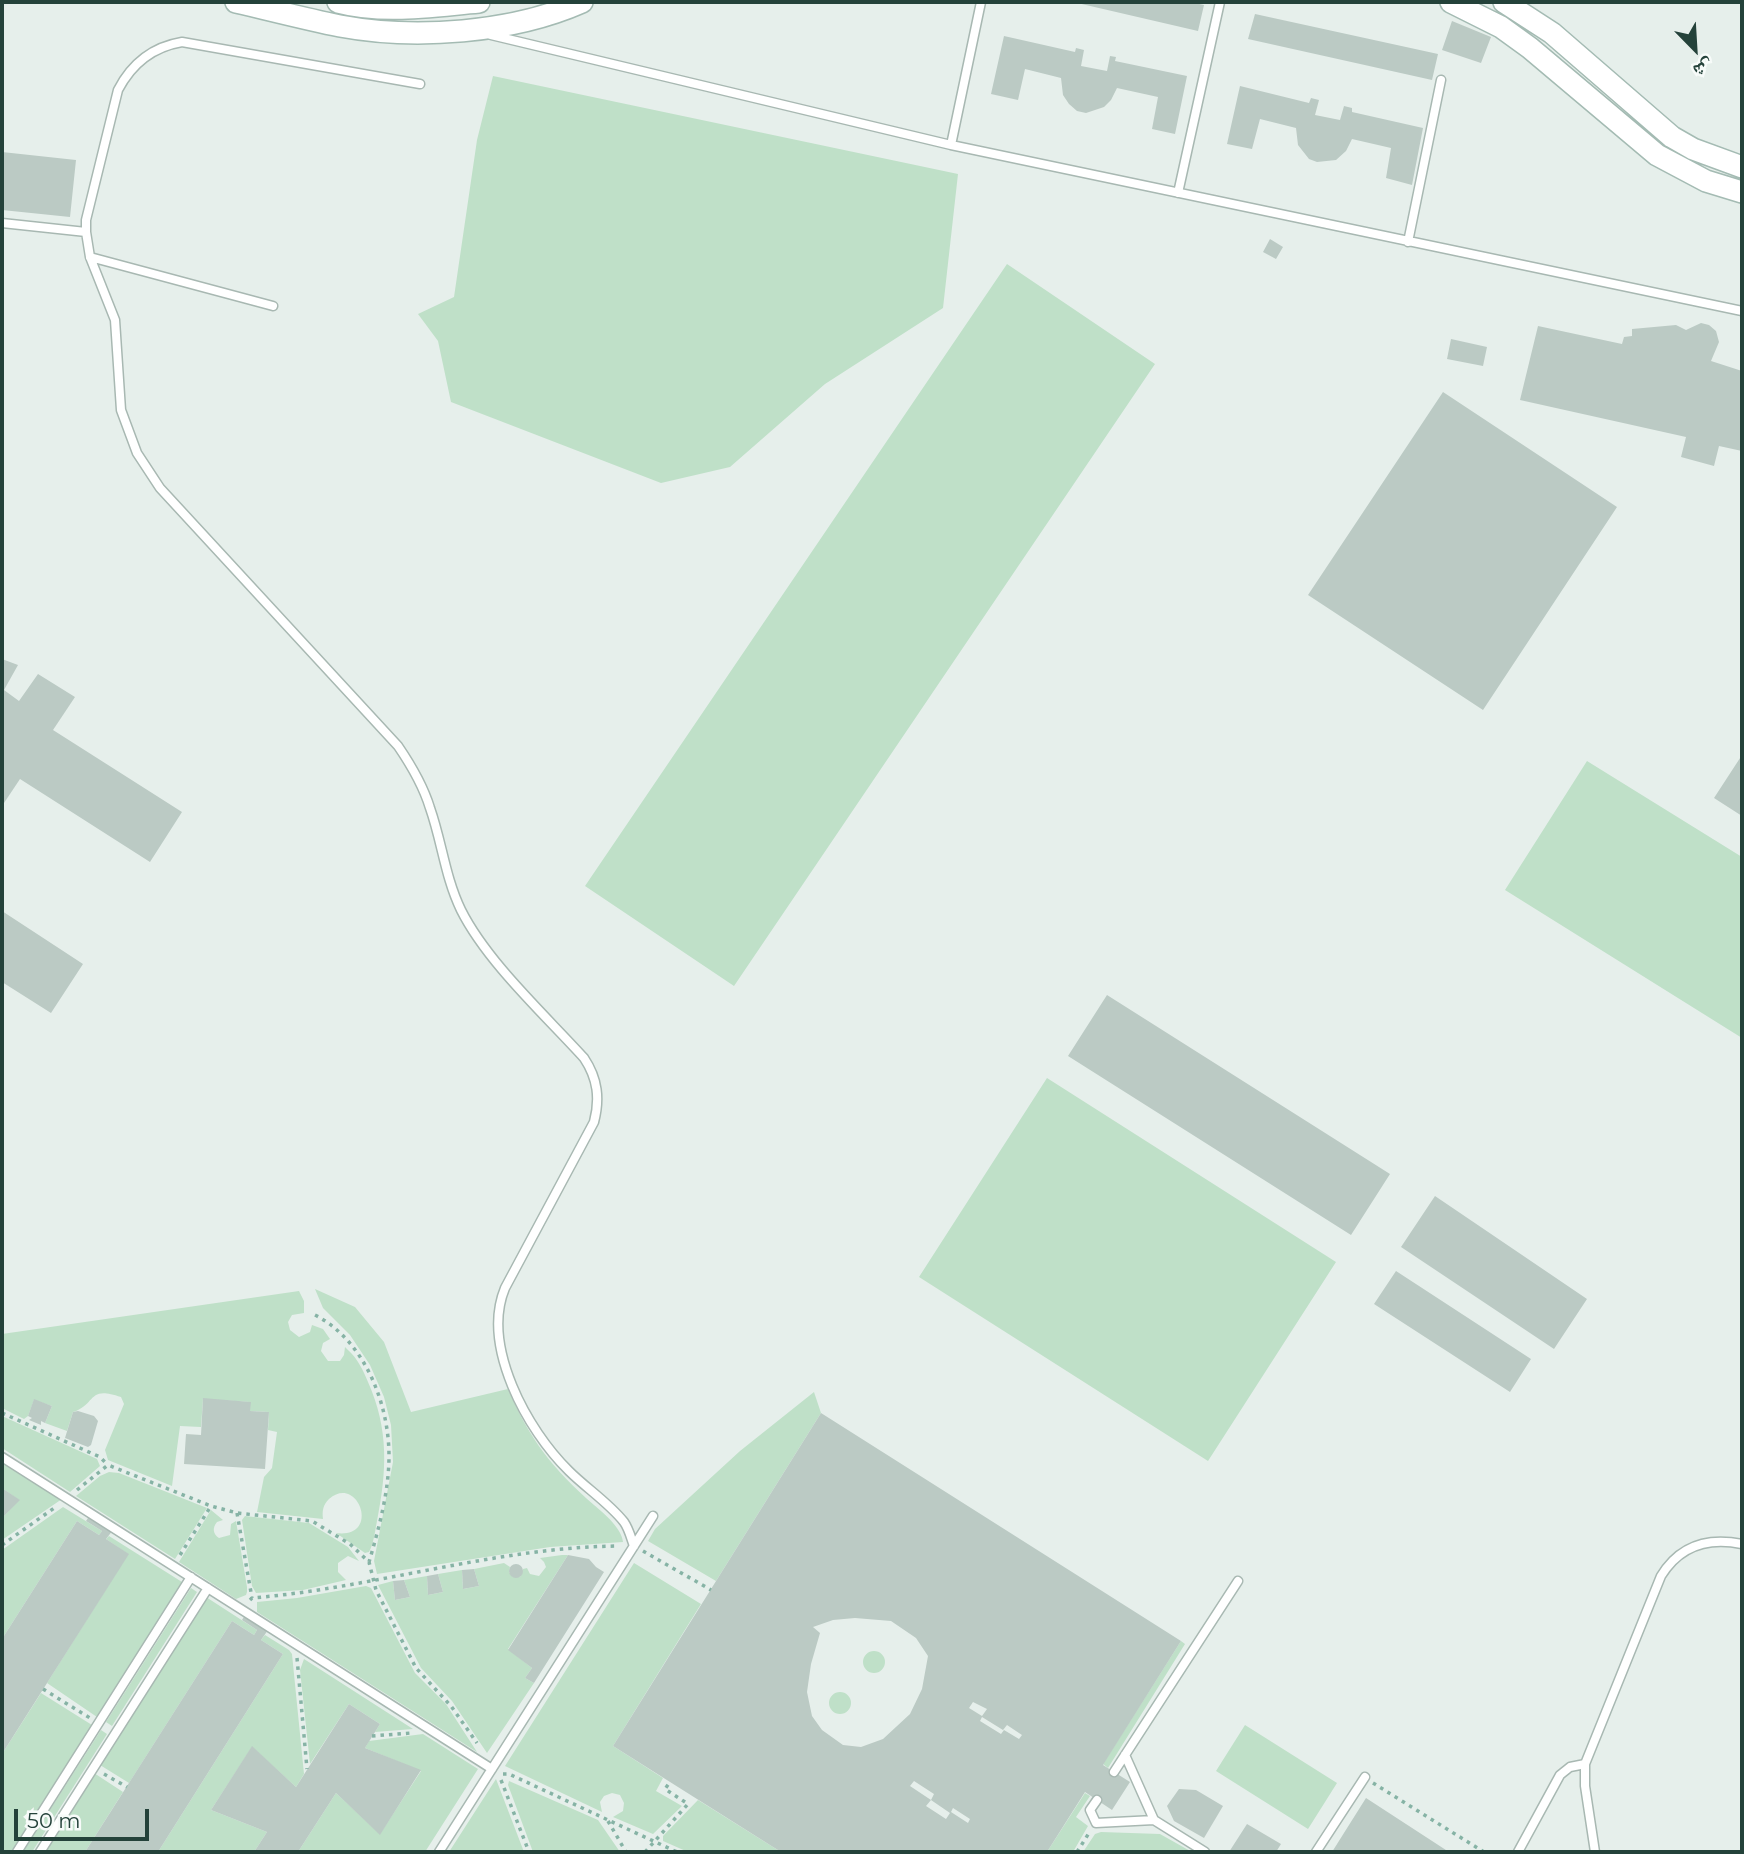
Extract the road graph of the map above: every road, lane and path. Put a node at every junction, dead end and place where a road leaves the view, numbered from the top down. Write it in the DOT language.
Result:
graph roads {
  1 [pos="236,2"];
  2 [pos="338,2"];
  3 [pos="479,2"];
  4 [pos="582,2"];
  5 [pos="981,2"];
  6 [pos="1220,2"];
  7 [pos="1451,2"];
  8 [pos="1504,2"];
  9 [pos="467,30"];
  10 [pos="1441,80"];
  11 [pos="420,83"];
  12 [pos="951,145"];
  13 [pos="1742,167"];
  14 [pos="1742,192"];
  15 [pos="1178,193"];
  16 [pos="2,223"];
  17 [pos="86,232"];
  18 [pos="1408,242"];
  19 [pos="90,257"];
  20 [pos="274,306"];
  21 [pos="1742,311"];
  22 [pos="315,1315"];
  23 [pos="2,1413"];
  24 [pos="2,1457"];
  25 [pos="108,1465"];
  26 [pos="67,1499"];
  27 [pos="211,1506"];
  28 [pos="237,1513"];
  29 [pos="653,1516"];
  30 [pos="1742,1544"];
  31 [pos="2,1545"];
  32 [pos="634,1546"];
  33 [pos="369,1562"];
  34 [pos="174,1566"];
  35 [pos="191,1577"];
  36 [pos="372,1581"];
  37 [pos="1238,1581"];
  38 [pos="208,1588"];
  39 [pos="711,1590"];
  40 [pos="252,1598"];
  41 [pos="243,1610"];
  42 [pos="303,1647"];
  43 [pos="43,1689"];
  44 [pos="99,1723"];
  45 [pos="434,1730"];
  46 [pos="372,1737"];
  47 [pos="1125,1755"];
  48 [pos="1585,1764"];
  49 [pos="94,1768"];
  50 [pos="307,1769"];
  51 [pos="492,1769"];
  52 [pos="1114,1772"];
  53 [pos="1365,1777"];
  54 [pos="670,1782"];
  55 [pos="127,1787"];
  56 [pos="1097,1800"];
  57 [pos="607,1820"];
  58 [pos="1154,1820"];
  59 [pos="1096,1823"];
  60 [pos="653,1842"];
  61 [pos="17,1852"];
  62 [pos="40,1852"];
  63 [pos="439,1852"];
  64 [pos="528,1852"];
  65 [pos="626,1852"];
  66 [pos="645,1852"];
  67 [pos="677,1852"];
  68 [pos="1077,1852"];
  69 [pos="1205,1852"];
  70 [pos="1316,1852"];
  71 [pos="1484,1852"];
  72 [pos="1518,1852"];
  73 [pos="1595,1852"];
  1 -- 9 [label="main road"];
  2 -- 3 [label="main road"];
  4 -- 9 [label="main road"];
  5 -- 12 [label="lane"];
  6 -- 15 [label="lane"];
  7 -- 14 [label="main road"];
  8 -- 13 [label="main road"];
  9 -- 12 [label="lane"];
  10 -- 18 [label="lane"];
  11 -- 17 [label="lane"];
  12 -- 15 [label="lane"];
  15 -- 18 [label="lane"];
  16 -- 17 [label="lane"];
  17 -- 19 [label="lane"];
  18 -- 21 [label="lane"];
  19 -- 20 [label="lane"];
  19 -- 32 [label="lane"];
  22 -- 33 [label="path"];
  23 -- 25 [label="path"];
  24 -- 26 [label="lane"];
  25 -- 26 [label="path"];
  25 -- 27 [label="path"];
  26 -- 31 [label="path"];
  26 -- 34 [label="lane"];
  27 -- 28 [label="path"];
  27 -- 34 [label="path"];
  28 -- 33 [label="path"];
  28 -- 40 [label="path"];
  29 -- 32 [label="lane"];
  30 -- 48 [label="lane"];
  32 -- 36 [label="path"];
  32 -- 39 [label="path"];
  32 -- 51 [label="lane"];
  33 -- 36 [label="path"];
  34 -- 35 [label="lane"];
  35 -- 38 [label="lane"];
  35 -- 44 [label="lane"];
  36 -- 40 [label="path"];
  36 -- 51 [label="path"];
  37 -- 47 [label="lane"];
  38 -- 41 [label="lane"];
  38 -- 49 [label="lane"];
  40 -- 41 [label="path"];
  41 -- 42 [label="lane"];
  42 -- 45 [label="lane"];
  42 -- 50 [label="path"];
  43 -- 44 [label="path"];
  44 -- 61 [label="lane"];
  45 -- 46 [label="path"];
  45 -- 51 [label="lane"];
  47 -- 52 [label="lane"];
  47 -- 58 [label="lane"];
  48 -- 72 [label="lane"];
  48 -- 73 [label="lane"];
  49 -- 55 [label="path"];
  49 -- 62 [label="lane"];
  51 -- 63 [label="lane"];
  53 -- 70 [label="lane"];
  53 -- 71 [label="path"];
  54 -- 60 [label="path"];
  56 -- 59 [label="lane"];
  57 -- 60 [label="path"];
  57 -- 64 [label="path"];
  57 -- 65 [label="path"];
  58 -- 59 [label="lane"];
  58 -- 69 [label="lane"];
  59 -- 68 [label="path"];
  60 -- 66 [label="path"];
  60 -- 67 [label="path"];
}
